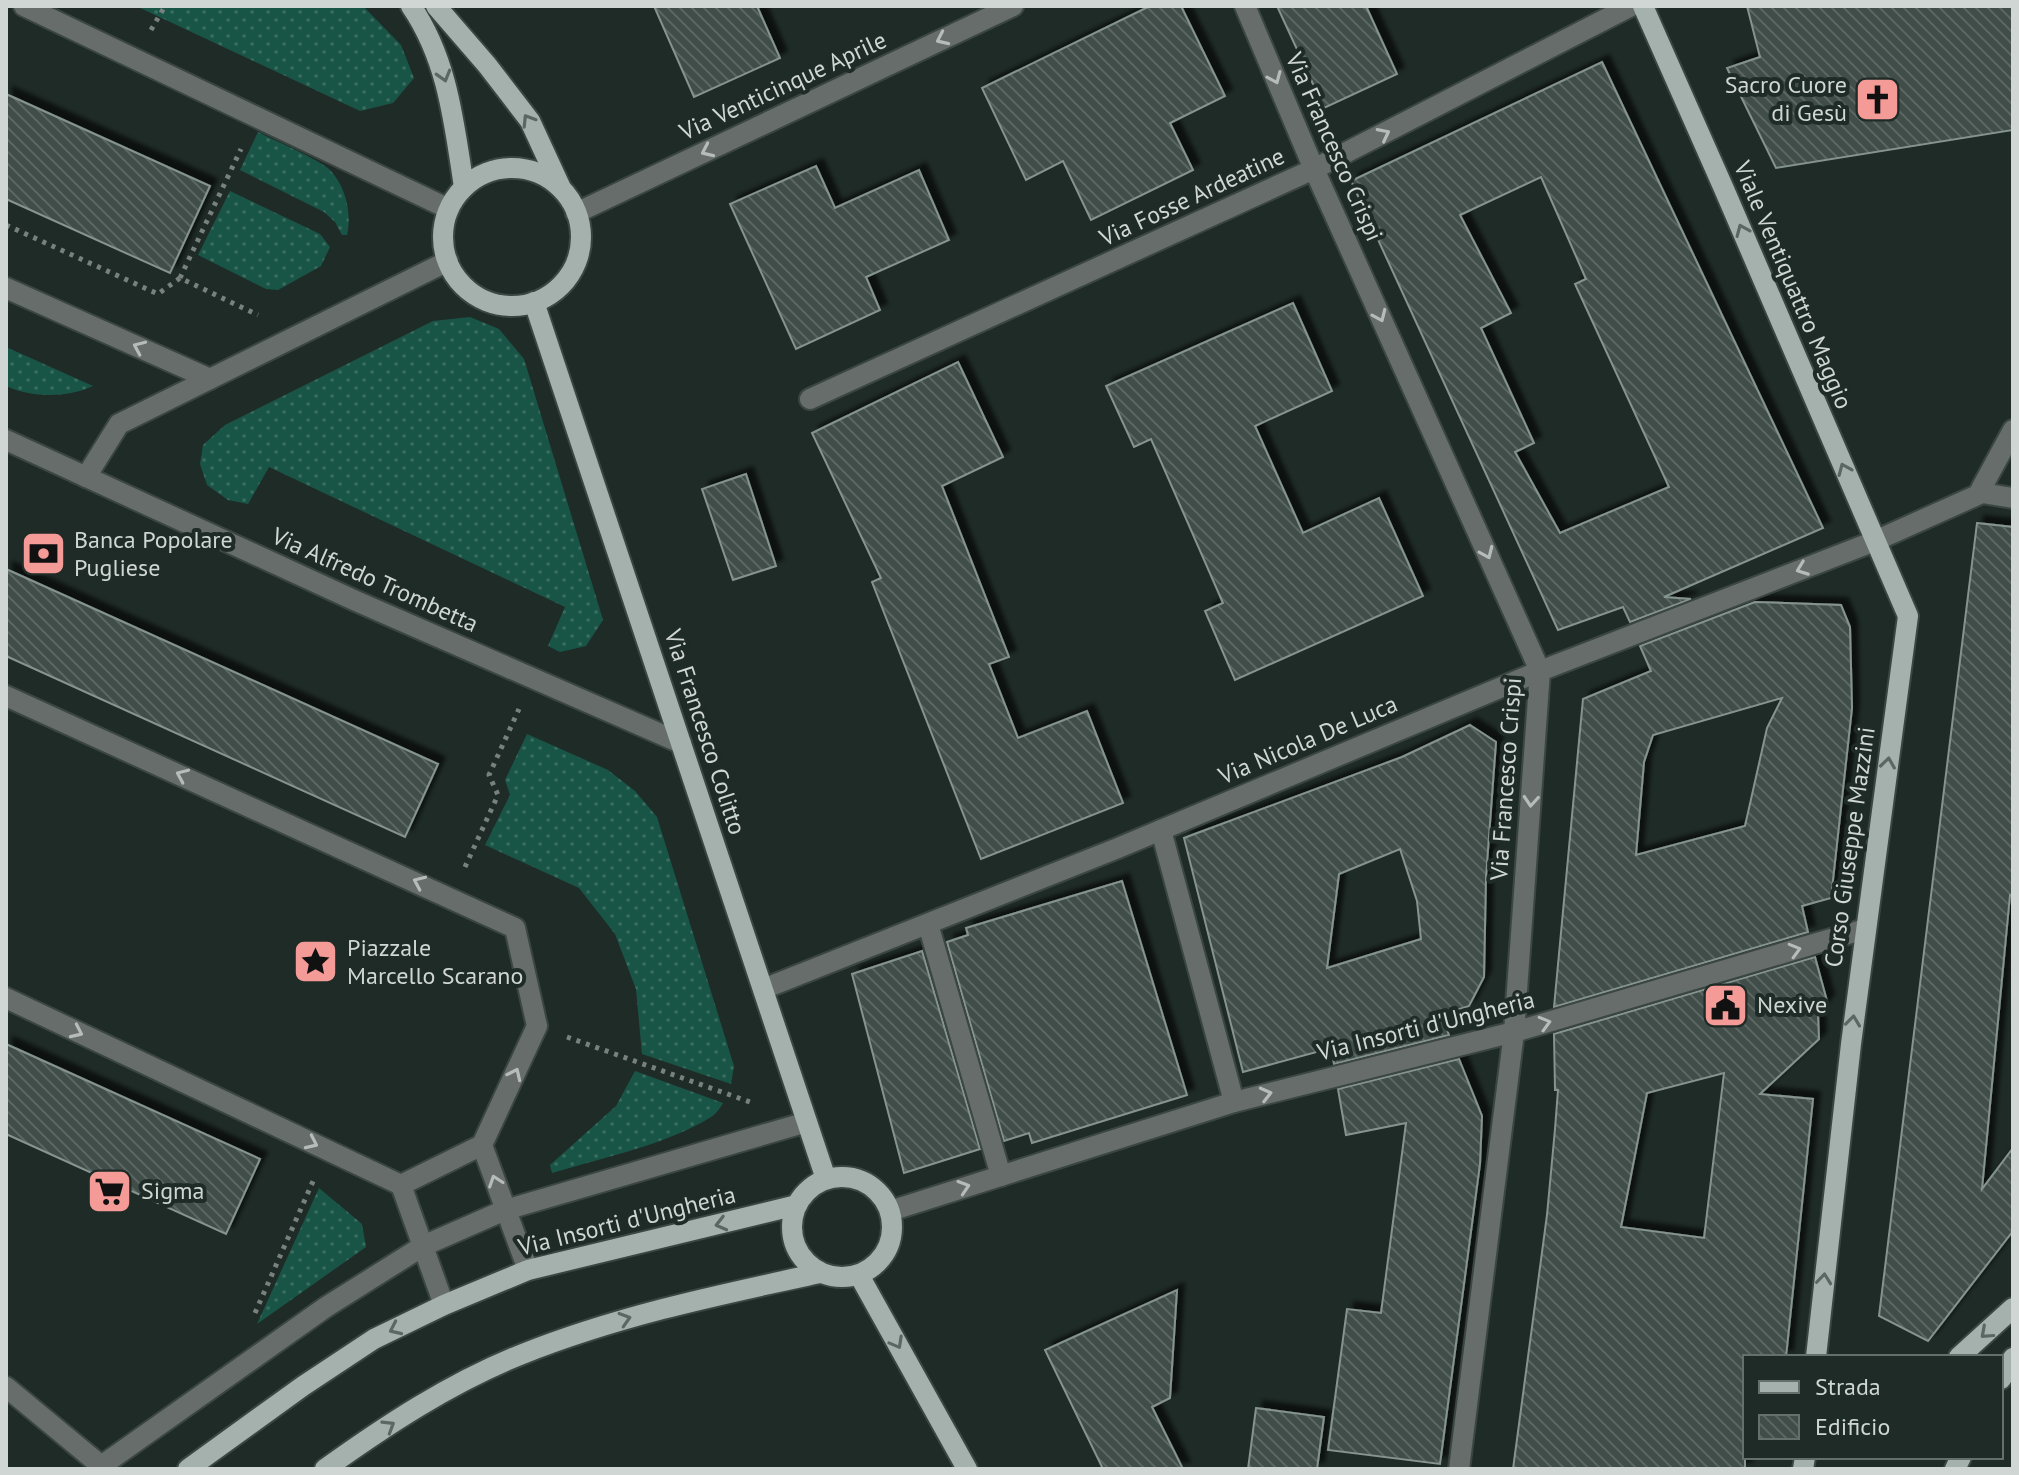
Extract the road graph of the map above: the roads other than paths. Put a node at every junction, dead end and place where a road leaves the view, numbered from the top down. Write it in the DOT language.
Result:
graph roads {
  1 [pos="24,6"];
  2 [pos="411,6"];
  3 [pos="436,6"];
  4 [pos="1013,6"];
  5 [pos="1245,6"];
  6 [pos="1631,6"];
  7 [pos="1643,6"];
  8 [pos="1314,169"];
  9 [pos="464,187"];
  10 [pos="562,190"];
  11 [pos="449,209"];
  12 [pos="576,213"];
  13 [pos="448,261"];
  14 [pos="6,288"];
  15 [pos="534,302"];
  16 [pos="210,379"];
  17 [pos="810,399"];
  18 [pos="2013,430"];
  19 [pos="6,440"];
  20 [pos="86,477"];
  21 [pos="1982,493"];
  22 [pos="2013,498"];
  23 [pos="1875,541"];
  24 [pos="1540,671"];
  25 [pos="6,696"];
  26 [pos="681,743"];
  27 [pos="1161,830"];
  28 [pos="928,924"];
  29 [pos="1865,929"];
  30 [pos="763,989"];
  31 [pos="6,998"];
  32 [pos="1514,1032"];
  33 [pos="1234,1102"];
  34 [pos="807,1122"];
  35 [pos="482,1145"];
  36 [pos="1001,1176"];
  37 [pos="826,1179"];
  38 [pos="401,1185"];
  39 [pos="797,1205"];
  40 [pos="505,1210"];
  41 [pos="890,1211"];
  42 [pos="423,1246"];
  43 [pos="528,1270"];
  44 [pos="820,1273"];
  45 [pos="859,1275"];
  46 [pos="444,1305"];
  47 [pos="2013,1308"];
  48 [pos="1817,1355"];
  49 [pos="1961,1355"];
  50 [pos="2013,1358"];
  51 [pos="2003,1376"];
  52 [pos="6,1387"];
  53 [pos="101,1468"];
  54 [pos="188,1469"];
  55 [pos="325,1469"];
  56 [pos="967,1469"];
  57 [pos="1459,1469"];
  1 -- 11 [label="street"];
  2 -- 9 [label="main road, one-way"];
  10 -- 3 [label="main road, one-way"];
  4 -- 12 [label="street, Via Venticinque Aprile, one-way"];
  5 -- 8 [label="street, Via Francesco Crispi, one-way"];
  8 -- 6 [label="street, Via Fosse Ardeatine, one-way"];
  23 -- 7 [label="main road, Viale Ventiquattro Maggio, one-way"];
  8 -- 17 [label="street, Via Fosse Ardeatine"];
  8 -- 24 [label="street, Via Francesco Crispi, one-way"];
  9 -- 10 [label="main road"];
  9 -- 11 [label="main road"];
  10 -- 12 [label="main road"];
  11 -- 13 [label="main road"];
  12 -- 15 [label="main road"];
  13 -- 15 [label="main road"];
  13 -- 16 [label="street"];
  16 -- 14 [label="street, one-way"];
  15 -- 26 [label="main road, Via Francesco Colitto"];
  16 -- 20 [label="street"];
  18 -- 21 [label="street"];
  19 -- 20 [label="street, Via Alfredo Trombetta"];
  20 -- 26 [label="street, Via Alfredo Trombetta"];
  21 -- 22 [label="street"];
  21 -- 23 [label="street, Via Nicola De Luca"];
  23 -- 24 [label="street, Via Nicola De Luca, one-way"];
  29 -- 23 [label="main road, Corso Giuseppe Mazzini, one-way"];
  24 -- 27 [label="street, Via Nicola De Luca"];
  24 -- 32 [label="street, Via Francesco Crispi, one-way"];
  35 -- 25 [label="street, one-way"];
  26 -- 30 [label="main road, Via Francesco Colitto"];
  27 -- 28 [label="street, Via Nicola De Luca"];
  27 -- 33 [label="street"];
  28 -- 30 [label="street, Via Nicola De Luca"];
  28 -- 36 [label="street"];
  32 -- 29 [label="street, Via Insorti d'Ungheria, one-way"];
  48 -- 29 [label="main road, Corso Giuseppe Mazzini, one-way"];
  30 -- 34 [label="main road, Via Francesco Colitto"];
  31 -- 38 [label="street, one-way"];
  33 -- 32 [label="street, Via Insorti d'Ungheria, one-way"];
  32 -- 57 [label="street, Via Francesco Crispi"];
  33 -- 36 [label="street, Via Insorti d'Ungheria"];
  34 -- 37 [label="main road, Via Francesco Colitto"];
  34 -- 40 [label="street"];
  35 -- 38 [label="street"];
  40 -- 35 [label="street, one-way"];
  41 -- 36 [label="street, Via Insorti d'Ungheria, one-way"];
  37 -- 39 [label="main road"];
  37 -- 41 [label="main road"];
  38 -- 42 [label="street"];
  39 -- 43 [label="main road, Via Insorti d'Ungheria, one-way"];
  39 -- 44 [label="main road"];
  40 -- 42 [label="street"];
  40 -- 43 [label="street"];
  41 -- 45 [label="main road"];
  42 -- 46 [label="street"];
  42 -- 53 [label="street"];
  43 -- 46 [label="main road, Via Insorti d'Ungheria"];
  44 -- 45 [label="main road"];
  55 -- 44 [label="main road, one-way"];
  45 -- 56 [label="main road, one-way"];
  46 -- 54 [label="main road, Via Insorti d'Ungheria, one-way"];
  47 -- 49 [label="main road, one-way"];
  50 -- 51 [label="main road"];
  52 -- 53 [label="street"];
}
